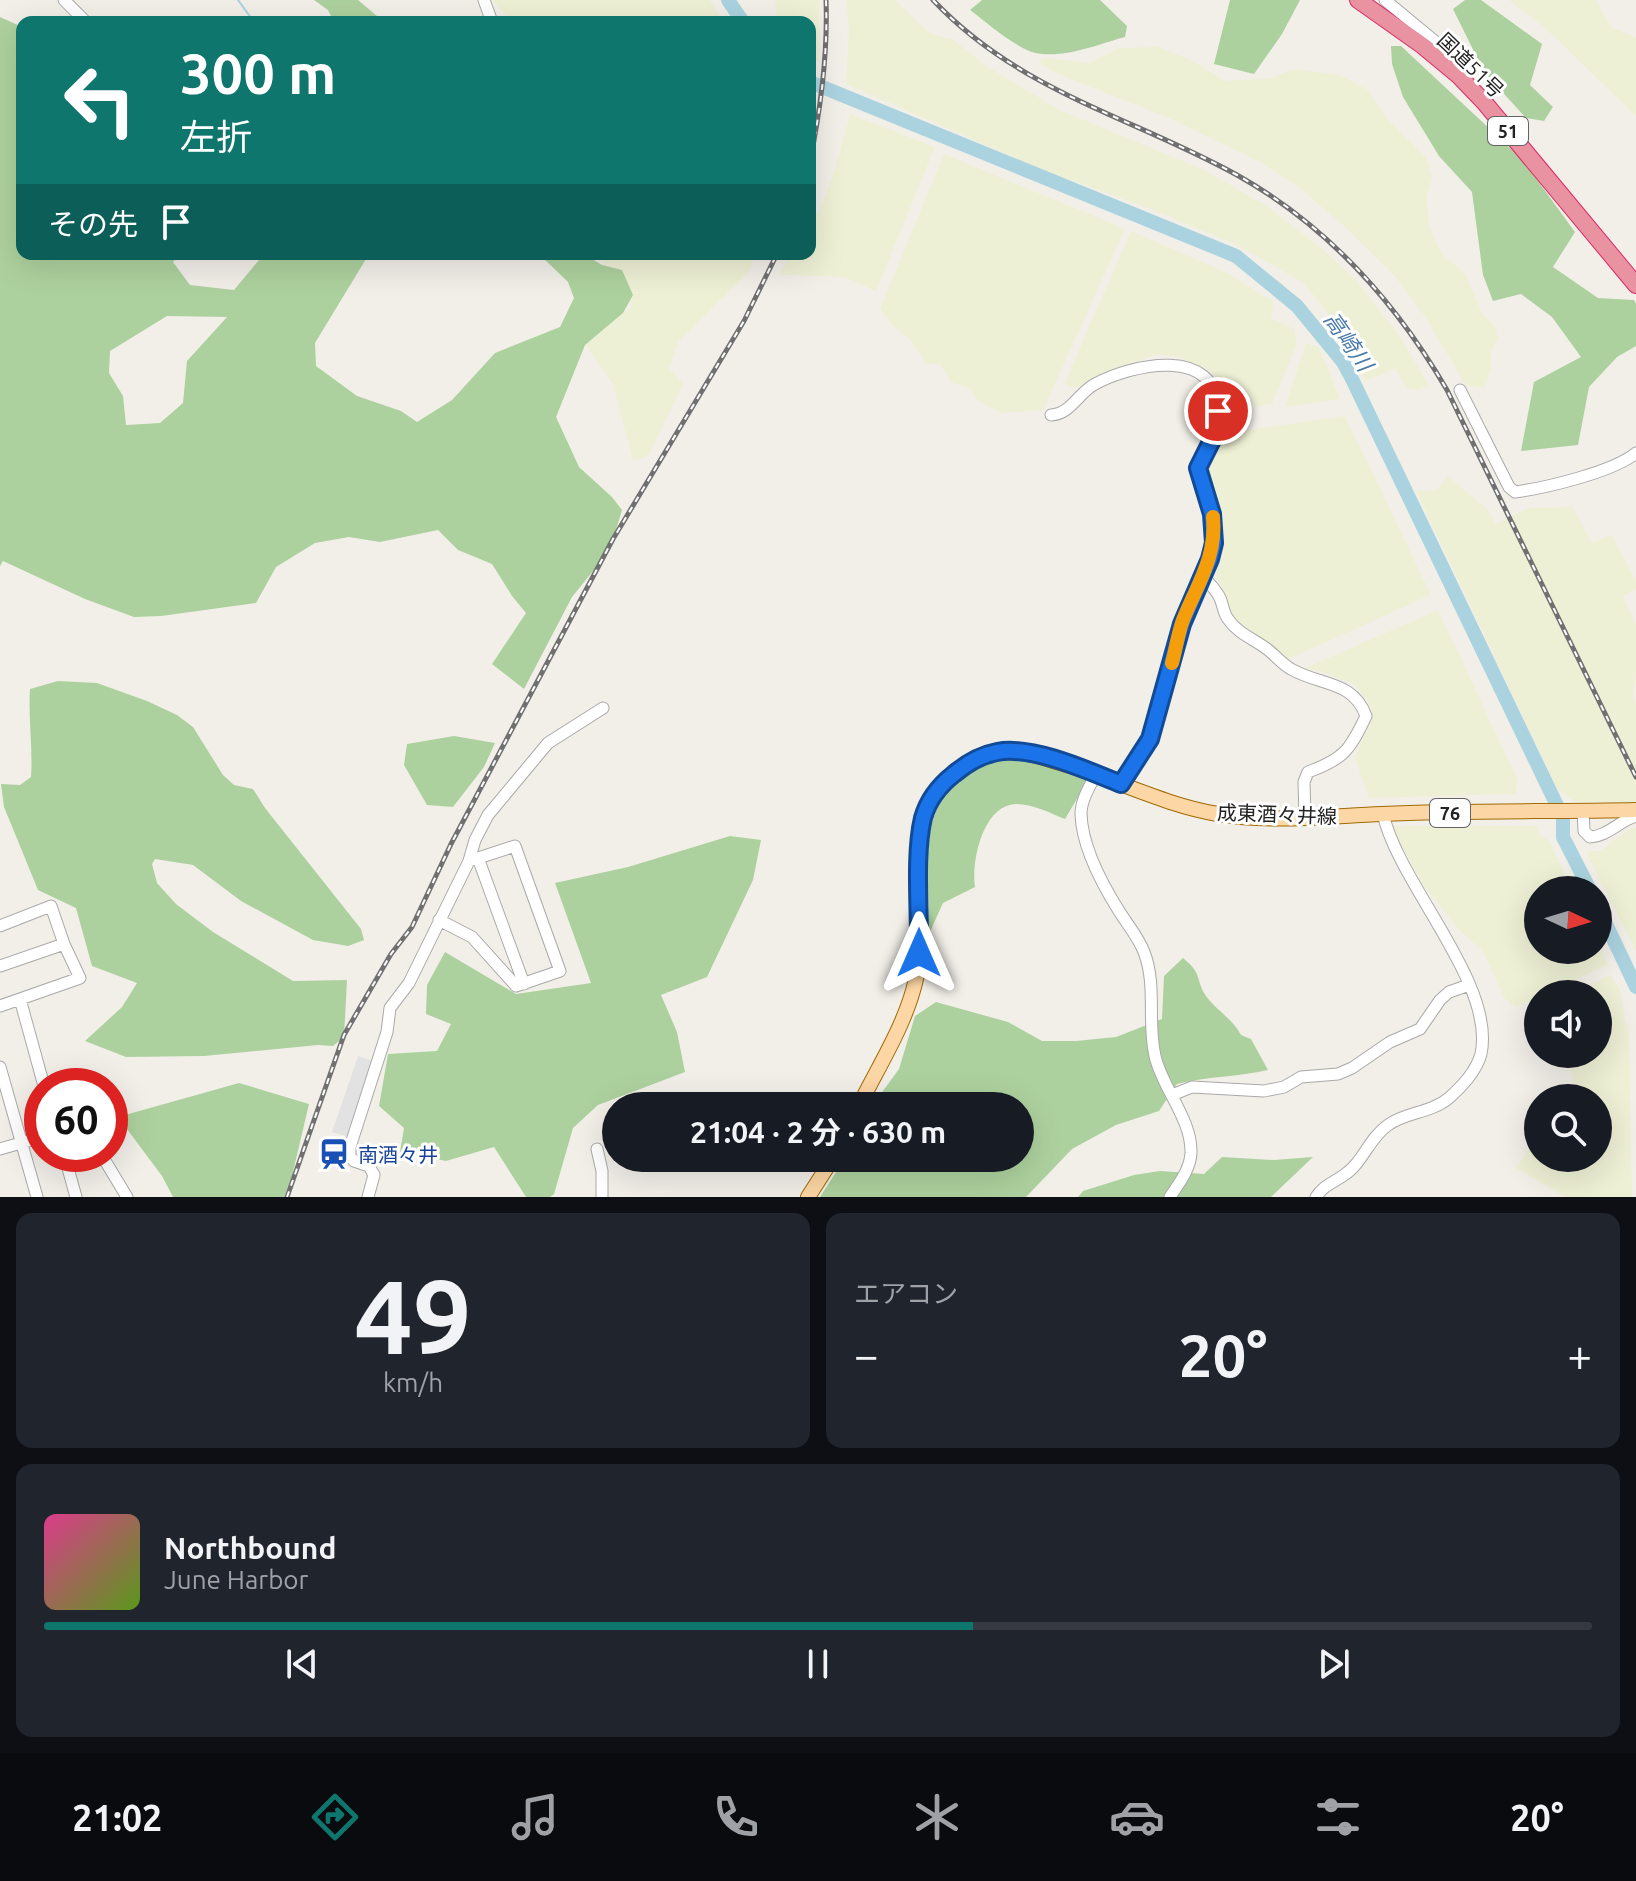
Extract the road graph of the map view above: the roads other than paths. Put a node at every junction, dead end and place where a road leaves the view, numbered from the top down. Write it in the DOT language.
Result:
graph roads {
  1 [pos="64,0"];
  2 [pos="1358,0"];
  3 [pos="1385,0"];
  4 [pos="80,16"];
  5 [pos="1449,68"];
  6 [pos="1636,285"];
  7 [pos="1460,390"];
  8 [pos="1051,415"];
  9 [pos="1636,453"];
  10 [pos="1204,577"];
  11 [pos="603,708"];
  12 [pos="1096,774"];
  13 [pos="1121,784"];
  14 [pos="1583,811"];
  15 [pos="1636,813"];
  16 [pos="1383,814"];
  17 [pos="1305,817"];
  18 [pos="474,859"];
  19 [pos="439,920"];
  20 [pos="1,924"];
  21 [pos="64,944"];
  22 [pos="0,966"];
  23 [pos="524,984"];
  24 [pos="1469,985"];
  25 [pos="20,999"];
  26 [pos="0,1006"];
  27 [pos="0,1067"];
  28 [pos="39,1068"];
  29 [pos="866,1092"];
  30 [pos="1172,1095"];
  31 [pos="22,1143"];
  32 [pos="0,1149"];
  33 [pos="597,1149"];
  34 [pos="69,1172"];
  35 [pos="112,1172"];
  36 [pos="824,1172"];
  37 [pos="37,1197"];
  38 [pos="76,1197"];
  39 [pos="127,1197"];
  40 [pos="368,1197"];
  41 [pos="602,1197"];
  42 [pos="808,1197"];
  43 [pos="1170,1197"];
  44 [pos="1316,1197"];
  1 -- 4 [label="street"];
  2 -- 5 [label="highway, 国道51号 / 51"];
  3 -- 5 [label="street"];
  5 -- 6 [label="highway, 国道51号 / 51"];
  7 -- 9 [label="street"];
  8 -- 10 [label="street"];
  10 -- 13 [label="street"];
  10 -- 17 [label="street"];
  11 -- 18 [label="street"];
  12 -- 13 [label="main road, 成東酒々井線 / 76"];
  12 -- 29 [label="main road, 成東酒々井線 / 76"];
  12 -- 30 [label="street"];
  13 -- 17 [label="main road, 成東酒々井線 / 76"];
  14 -- 15 [label="main road, 成東酒々井線 / 76"];
  14 -- 15 [label="street"];
  14 -- 16 [label="main road, 成東酒々井線 / 76"];
  16 -- 17 [label="main road, 成東酒々井線 / 76"];
  16 -- 24 [label="street"];
  18 -- 19 [label="street"];
  18 -- 23 [label="street"];
  18 -- 23 [label="street"];
  19 -- 23 [label="street"];
  19 -- 40 [label="street"];
  20 -- 21 [label="street"];
  21 -- 22 [label="street"];
  21 -- 25 [label="street"];
  24 -- 30 [label="street"];
  24 -- 44 [label="street"];
  25 -- 26 [label="street"];
  25 -- 28 [label="street"];
  27 -- 31 [label="street"];
  30 -- 43 [label="street"];
  31 -- 32 [label="street"];
  31 -- 37 [label="street"];
  33 -- 41 [label="street"];
  34 -- 38 [label="street"];
  35 -- 39 [label="street"];
  36 -- 42 [label="main road"];
}
